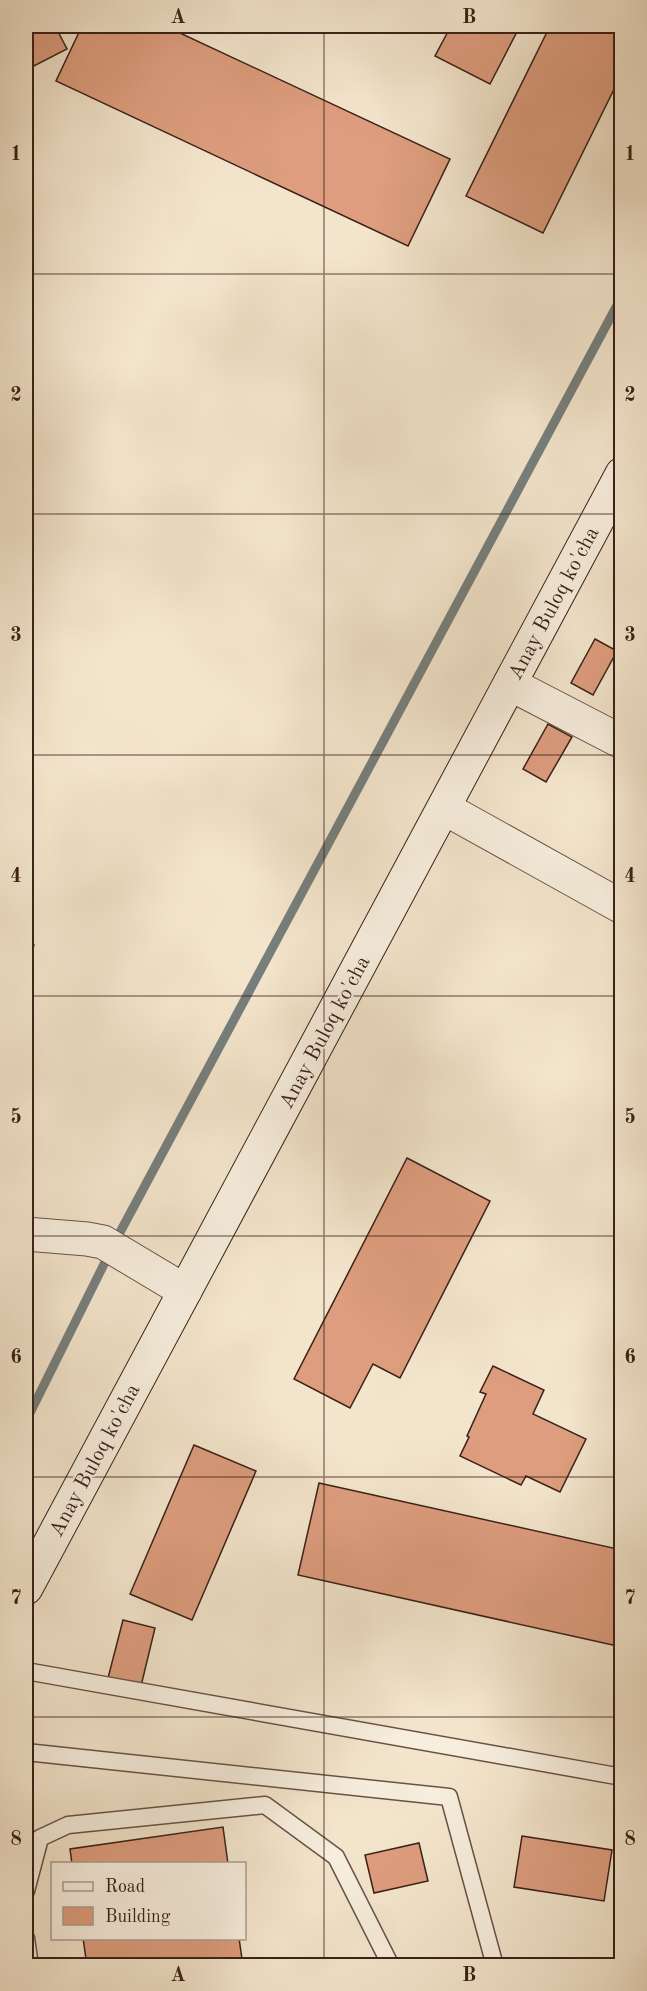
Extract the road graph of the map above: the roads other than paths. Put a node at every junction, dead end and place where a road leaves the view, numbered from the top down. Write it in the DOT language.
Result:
graph roads {
  1 [pos="621,474"];
  2 [pos="510,684"];
  3 [pos="621,742"];
  4 [pos="444,808"];
  5 [pos="621,907"];
  6 [pos="26,1234"];
  7 [pos="185,1291"];
  8 [pos="26,1588"];
  9 [pos="26,1671"];
  10 [pos="26,1752"];
  11 [pos="621,1778"];
  12 [pos="26,1891"];
  13 [pos="26,1938"];
  14 [pos="30,1965"];
  15 [pos="391,1965"];
  16 [pos="495,1965"];
  1 -- 2 [label="main road, Anay Buloq ko'cha"];
  2 -- 3 [label="main road"];
  2 -- 4 [label="main road, Anay Buloq ko'cha"];
  4 -- 5 [label="main road"];
  4 -- 7 [label="main road, Anay Buloq ko'cha"];
  6 -- 7 [label="main road"];
  7 -- 8 [label="main road, Anay Buloq ko'cha"];
  9 -- 11 [label="lane"];
  10 -- 16 [label="lane"];
  12 -- 15 [label="lane"];
  13 -- 14 [label="lane"];
}
